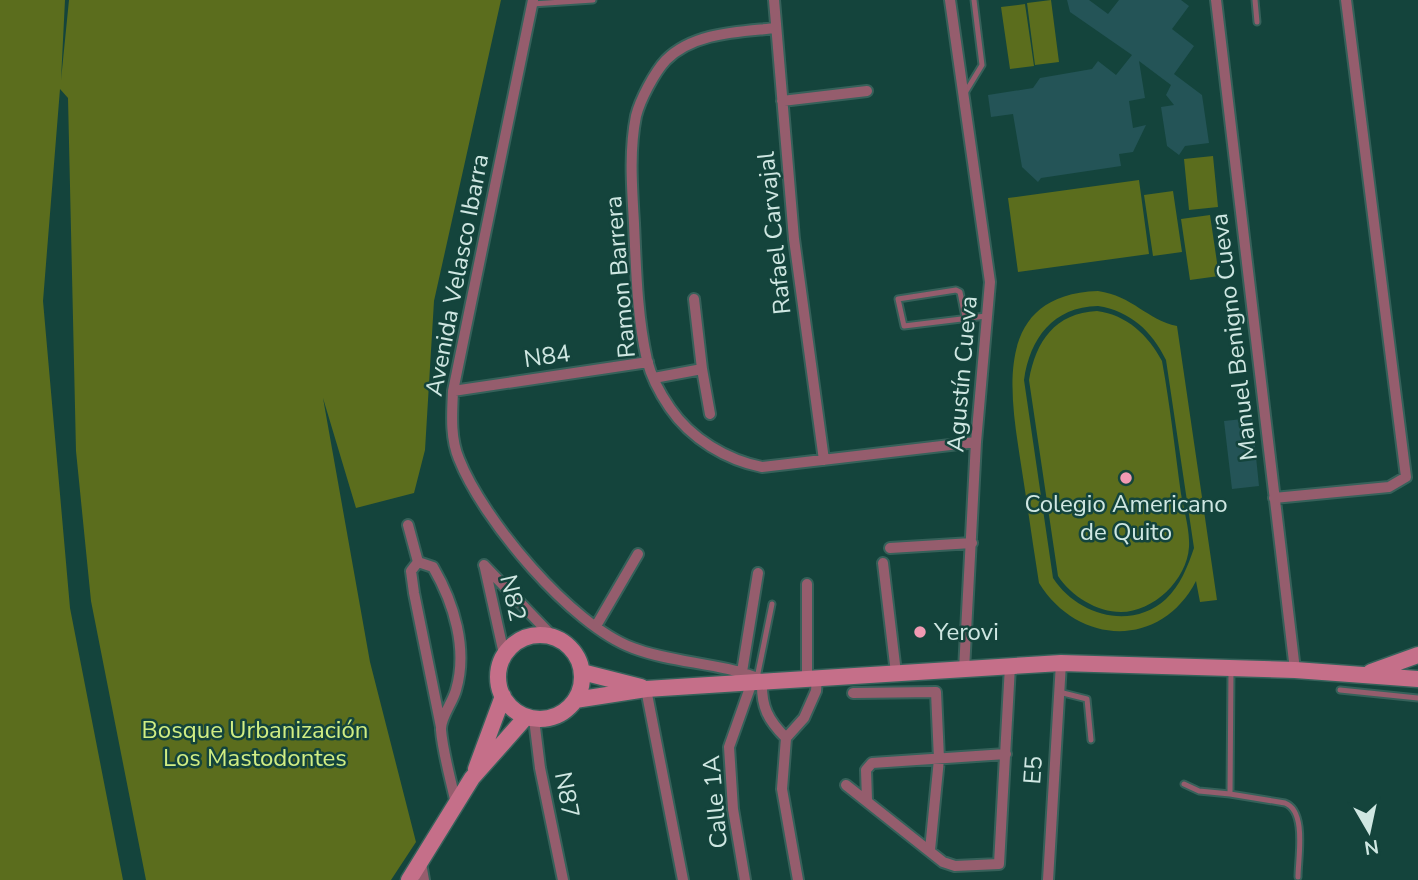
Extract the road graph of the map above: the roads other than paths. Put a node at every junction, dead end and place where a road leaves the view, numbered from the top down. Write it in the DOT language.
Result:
graph roads {
  1 [pos="593,0"];
  2 [pos="774,0"];
  3 [pos="950,0"];
  4 [pos="974,0"];
  5 [pos="1216,0"];
  6 [pos="1255,0"];
  7 [pos="1346,0"];
  8 [pos="532,2"];
  9 [pos="1257,22"];
  10 [pos="776,28"];
  11 [pos="867,91"];
  12 [pos="962,97"];
  13 [pos="782,102"];
  14 [pos="694,299"];
  15 [pos="989,315"];
  16 [pos="965,317"];
  17 [pos="648,362"];
  18 [pos="702,369"];
  19 [pos="654,378"];
  20 [pos="453,391"];
  21 [pos="710,414"];
  22 [pos="976,442"];
  23 [pos="824,460"];
  24 [pos="1274,498"];
  25 [pos="408,525"];
  26 [pos="972,543"];
  27 [pos="890,548"];
  28 [pos="638,554"];
  29 [pos="418,562"];
  30 [pos="883,563"];
  31 [pos="758,573"];
  32 [pos="807,584"];
  33 [pos="772,604"];
  34 [pos="596,626"];
  35 [pos="552,636"];
  36 [pos="505,654"];
  37 [pos="1418,654"];
  38 [pos="1061,663"];
  39 [pos="1010,666"];
  40 [pos="1231,668"];
  41 [pos="964,670"];
  42 [pos="1295,670"];
  43 [pos="582,672"];
  44 [pos="896,673"];
  45 [pos="1364,674"];
  46 [pos="753,678"];
  47 [pos="812,678"];
  48 [pos="1418,679"];
  49 [pos="646,689"];
  50 [pos="1340,690"];
  51 [pos="1059,692"];
  52 [pos="853,694"];
  53 [pos="503,696"];
  54 [pos="1418,698"];
  55 [pos="575,700"];
  56 [pos="530,718"];
  57 [pos="441,727"];
  58 [pos="786,738"];
  59 [pos="1091,740"];
  60 [pos="1006,754"];
  61 [pos="939,759"];
  62 [pos="472,778"];
  63 [pos="1184,784"];
  64 [pos="846,785"];
  65 [pos="1230,794"];
  66 [pos="867,800"];
  67 [pos="456,804"];
  68 [pos="930,849"];
  69 [pos="421,863"];
  70 [pos="1298,877"];
  71 [pos="409,880"];
  72 [pos="424,880"];
  73 [pos="563,880"];
  74 [pos="682,880"];
  75 [pos="745,880"];
  76 [pos="798,880"];
  77 [pos="1048,880"];
  1 -- 8 [label="lane"];
  2 -- 10 [label="street, Rafael Carvajal"];
  3 -- 12 [label="street, Agustín Cueva"];
  4 -- 12 [label="lane"];
  5 -- 24 [label="street, Manuel Benigno Cueva"];
  6 -- 9 [label="lane"];
  7 -- 24 [label="street"];
  8 -- 20 [label="street, Avenida Velasco Ibarra"];
  10 -- 13 [label="street, Rafael Carvajal"];
  10 -- 17 [label="street, Ramon Barrera"];
  11 -- 13 [label="street"];
  12 -- 15 [label="street, Agustín Cueva"];
  13 -- 23 [label="street, Rafael Carvajal"];
  14 -- 18 [label="street"];
  15 -- 16 [label="lane"];
  15 -- 22 [label="street, Agustín Cueva"];
  16 -- 16 [label="lane"];
  17 -- 19 [label="street, Ramon Barrera"];
  17 -- 20 [label="street, N84"];
  18 -- 19 [label="street"];
  18 -- 21 [label="street"];
  19 -- 23 [label="street, Ramon Barrera"];
  20 -- 34 [label="street, Avenida Velasco Ibarra"];
  22 -- 23 [label="street, Ramon Barrera"];
  22 -- 26 [label="street, Agustín Cueva"];
  24 -- 42 [label="street, Manuel Benigno Cueva"];
  25 -- 29 [label="street"];
  26 -- 27 [label="street"];
  26 -- 41 [label="street, Agustín Cueva"];
  28 -- 34 [label="street"];
  29 -- 57 [label="street"];
  29 -- 57 [label="street"];
  30 -- 44 [label="street"];
  31 -- 46 [label="street"];
  32 -- 47 [label="street"];
  33 -- 46 [label="lane"];
  34 -- 46 [label="street, Avenida Velasco Ibarra"];
  35 -- 36 [label="street"];
  35 -- 36 [label="street, N82"];
  35 -- 43 [label="street"];
  36 -- 53 [label="street"];
  37 -- 45 [label="street"];
  38 -- 39 [label="street"];
  38 -- 40 [label="street"];
  38 -- 51 [label="street, E5"];
  39 -- 41 [label="street"];
  39 -- 60 [label="street"];
  40 -- 42 [label="street"];
  40 -- 65 [label="lane"];
  41 -- 44 [label="street"];
  42 -- 45 [label="street"];
  43 -- 49 [label="street"];
  43 -- 55 [label="street"];
  44 -- 47 [label="street"];
  45 -- 48 [label="street"];
  46 -- 47 [label="street"];
  46 -- 49 [label="street"];
  46 -- 58 [label="street"];
  46 -- 75 [label="street, Calle 1A"];
  47 -- 58 [label="street"];
  49 -- 55 [label="street"];
  49 -- 74 [label="street"];
  50 -- 54 [label="lane"];
  51 -- 59 [label="lane"];
  51 -- 77 [label="street, E5"];
  52 -- 61 [label="street"];
  53 -- 56 [label="street"];
  53 -- 62 [label="street"];
  55 -- 56 [label="street"];
  56 -- 62 [label="street"];
  56 -- 73 [label="street, N87"];
  57 -- 67 [label="street"];
  58 -- 76 [label="street"];
  60 -- 61 [label="street"];
  60 -- 68 [label="street"];
  61 -- 66 [label="street"];
  61 -- 68 [label="street"];
  62 -- 67 [label="street"];
  63 -- 65 [label="lane"];
  64 -- 66 [label="street"];
  65 -- 70 [label="lane"];
  66 -- 68 [label="street"];
  67 -- 69 [label="street"];
  69 -- 71 [label="street"];
  69 -- 72 [label="street"];
}
